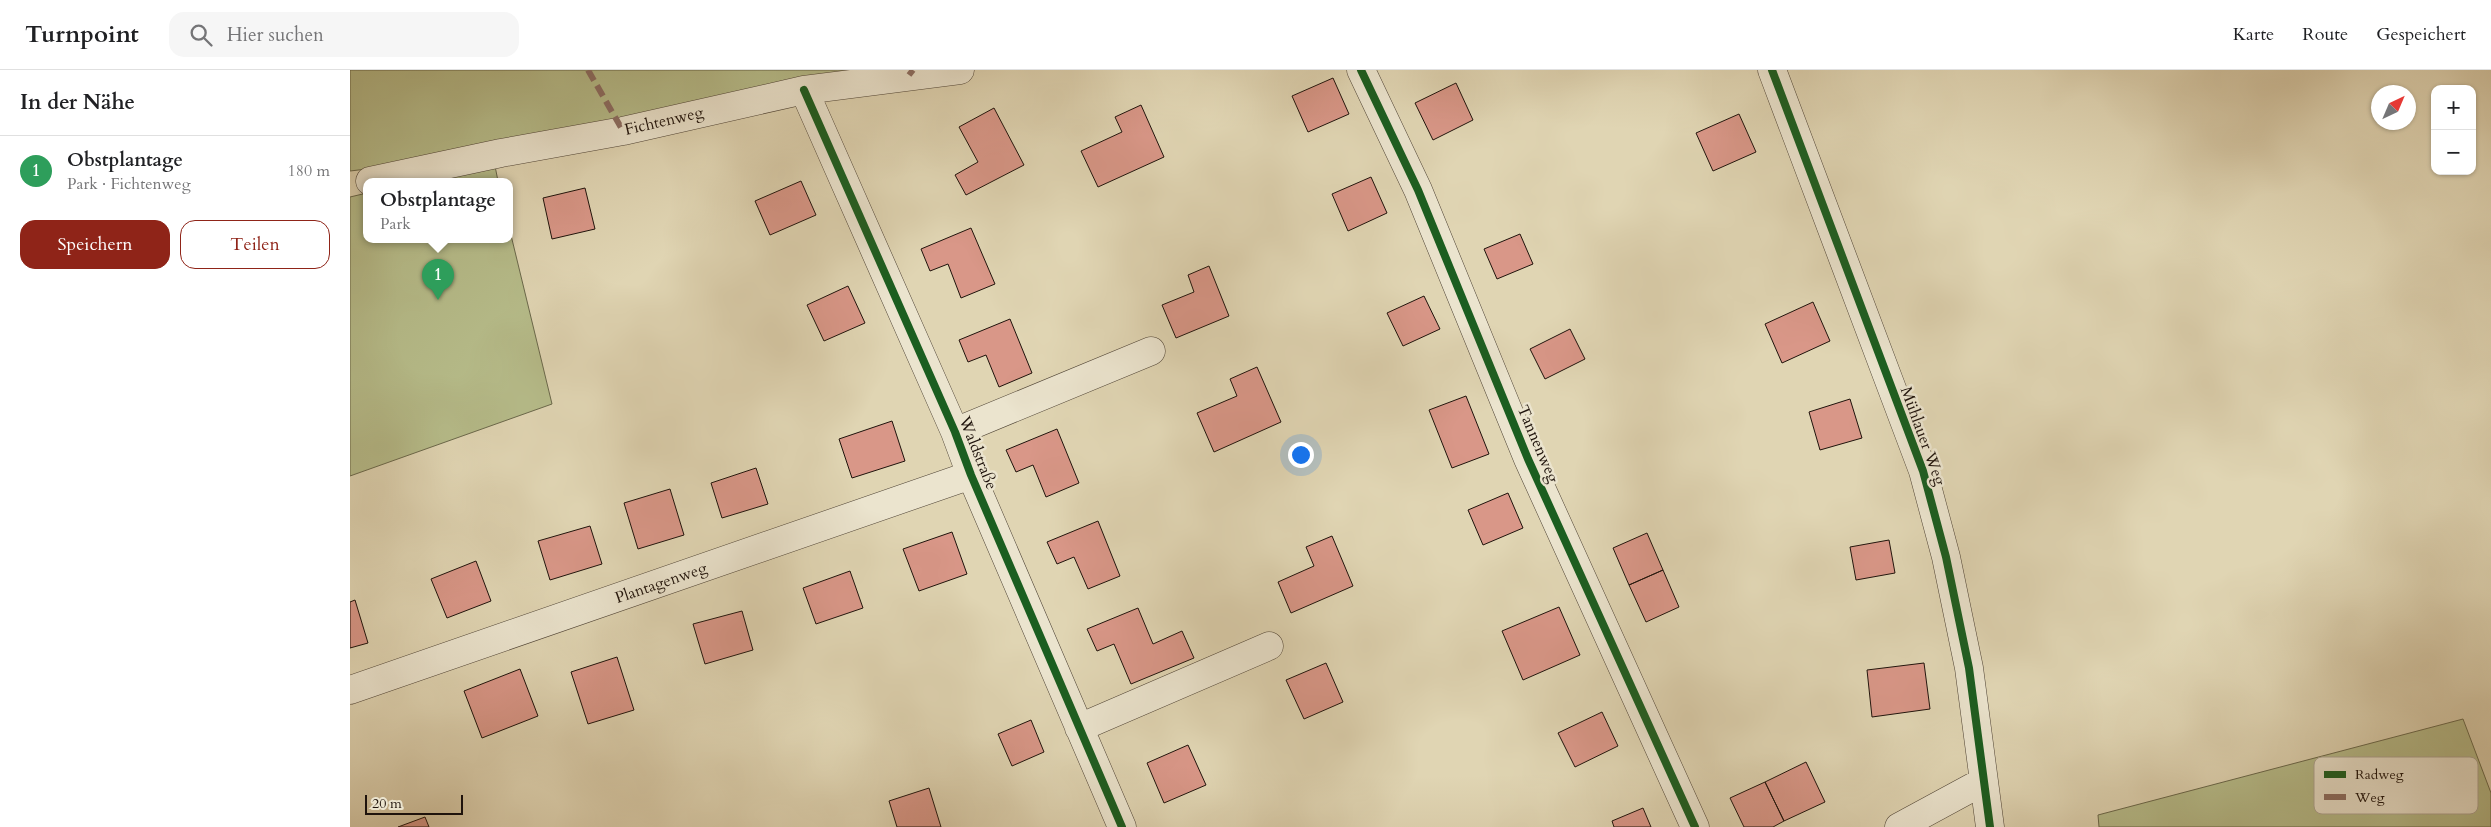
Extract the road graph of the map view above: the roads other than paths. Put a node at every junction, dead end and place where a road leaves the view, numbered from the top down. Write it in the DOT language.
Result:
graph roads {
  1 [pos="960,70"];
  2 [pos="1361,70"];
  3 [pos="1772,70"];
  4 [pos="804,90"];
  5 [pos="386,178"];
  6 [pos="363,183"];
  7 [pos="350,186"];
  8 [pos="1152,351"];
  9 [pos="955,432"];
  10 [pos="971,476"];
  11 [pos="1269,646"];
  12 [pos="350,690"];
  13 [pos="1079,728"];
  14 [pos="1984,781"];
  15 [pos="1122,827"];
  16 [pos="1695,827"];
  17 [pos="1899,827"];
  18 [pos="1990,827"];
  1 -- 4 [label="street, Fichtenweg"];
  2 -- 16 [label="street, Tannenweg"];
  3 -- 14 [label="street, Mühlauer Weg"];
  4 -- 5 [label="street, Fichtenweg"];
  4 -- 9 [label="street, Waldstraße"];
  6 -- 7 [label="street, Fichtenweg"];
  8 -- 9 [label="street, Waldstraße"];
  9 -- 10 [label="street, Waldstraße"];
  10 -- 12 [label="street, Plantagenweg"];
  10 -- 13 [label="street, Waldstraße"];
  11 -- 13 [label="street"];
  13 -- 15 [label="street, Waldstraße"];
  14 -- 17 [label="street"];
  14 -- 18 [label="street, Mühlauer Weg"];
}
